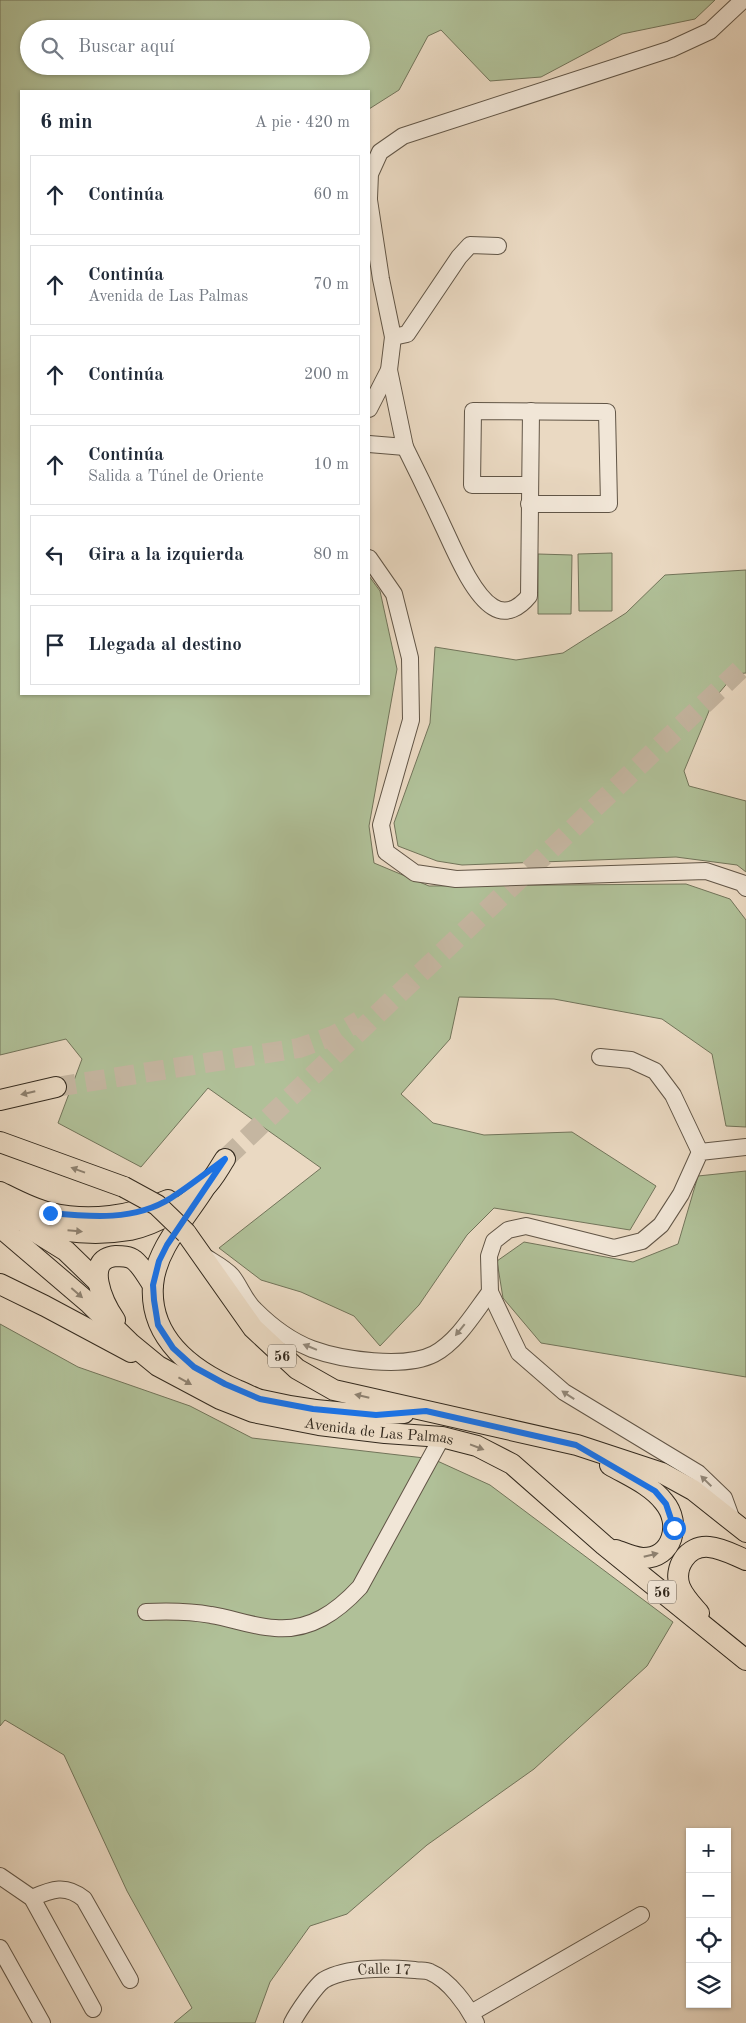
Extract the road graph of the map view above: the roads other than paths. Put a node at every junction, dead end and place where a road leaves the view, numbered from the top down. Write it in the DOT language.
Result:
graph roads {
  1 [pos="742,0"];
  2 [pos="370,174"];
  3 [pos="370,206"];
  4 [pos="498,246"];
  5 [pos="394,337"];
  6 [pos="389,370"];
  7 [pos="370,408"];
  8 [pos="531,411"];
  9 [pos="370,444"];
  10 [pos="405,447"];
  11 [pos="530,485"];
  12 [pos="528,504"];
  13 [pos="370,559"];
  14 [pos="746,888"];
  15 [pos="600,1057"];
  16 [pos="56,1087"];
  17 [pos="0,1100"];
  18 [pos="0,1142"];
  19 [pos="746,1147"];
  20 [pos="700,1152"];
  21 [pos="206,1186"];
  22 [pos="0,1192"];
  23 [pos="3,1218"];
  24 [pos="198,1251"];
  25 [pos="98,1282"];
  26 [pos="0,1284"];
  27 [pos="153,1285"];
  28 [pos="490,1292"];
  29 [pos="130,1343"];
  30 [pos="158,1366"];
  31 [pos="426,1411"];
  32 [pos="442,1436"];
  33 [pos="576,1445"];
  34 [pos="739,1526"];
  35 [pos="604,1546"];
  36 [pos="746,1560"];
  37 [pos="146,1612"];
  38 [pos="720,1639"];
  39 [pos="746,1660"];
  40 [pos="0,1876"];
  41 [pos="32,1898"];
  42 [pos="640,1915"];
  43 [pos="0,1948"];
  44 [pos="130,1980"];
  45 [pos="93,2009"];
  46 [pos="473,2018"];
  47 [pos="42,2023"];
  48 [pos="292,2023"];
  1 -- 2 [label="street"];
  3 -- 5 [label="street"];
  4 -- 5 [label="street"];
  5 -- 6 [label="street"];
  6 -- 7 [label="street"];
  6 -- 10 [label="street"];
  8 -- 11 [label="street"];
  8 -- 11 [label="street"];
  8 -- 12 [label="street"];
  9 -- 10 [label="street"];
  10 -- 12 [label="street"];
  11 -- 12 [label="street"];
  13 -- 14 [label="street"];
  15 -- 20 [label="street"];
  16 -- 17 [label="main road, one-way"];
  24 -- 18 [label="main road, Avenida de Las Palmas / 56, one-way, bridge"];
  19 -- 20 [label="street"];
  20 -- 28 [label="street"];
  21 -- 22 [label="main road"];
  23 -- 21 [label="main road, one-way"];
  21 -- 27 [label="main road"];
  23 -- 25 [label="main road"];
  23 -- 29 [label="main road, Avenida de Las Palmas / 56, one-way"];
  28 -- 24 [label="street, one-way"];
  31 -- 24 [label="main road, Avenida de Las Palmas / 56, one-way"];
  25 -- 27 [label="main road"];
  25 -- 29 [label="main road"];
  26 -- 30 [label="main road"];
  27 -- 31 [label="main road"];
  34 -- 28 [label="street, one-way"];
  29 -- 30 [label="main road, Avenida de Las Palmas / 56"];
  30 -- 32 [label="main road, Avenida de Las Palmas / 56, one-way"];
  31 -- 33 [label="main road, Avenida de Las Palmas / 56"];
  32 -- 35 [label="main road, Avenida de Las Palmas / 56, one-way"];
  32 -- 37 [label="street"];
  33 -- 34 [label="main road, Avenida de Las Palmas / 56"];
  35 -- 33 [label="main road, one-way"];
  35 -- 38 [label="main road, Avenida de Las Palmas / 56"];
  36 -- 38 [label="main road"];
  38 -- 39 [label="main road, Avenida de Las Palmas / 56"];
  40 -- 41 [label="street"];
  41 -- 44 [label="street"];
  41 -- 45 [label="street"];
  42 -- 46 [label="street"];
  43 -- 47 [label="street"];
  46 -- 48 [label="street, Calle 17"];
}
